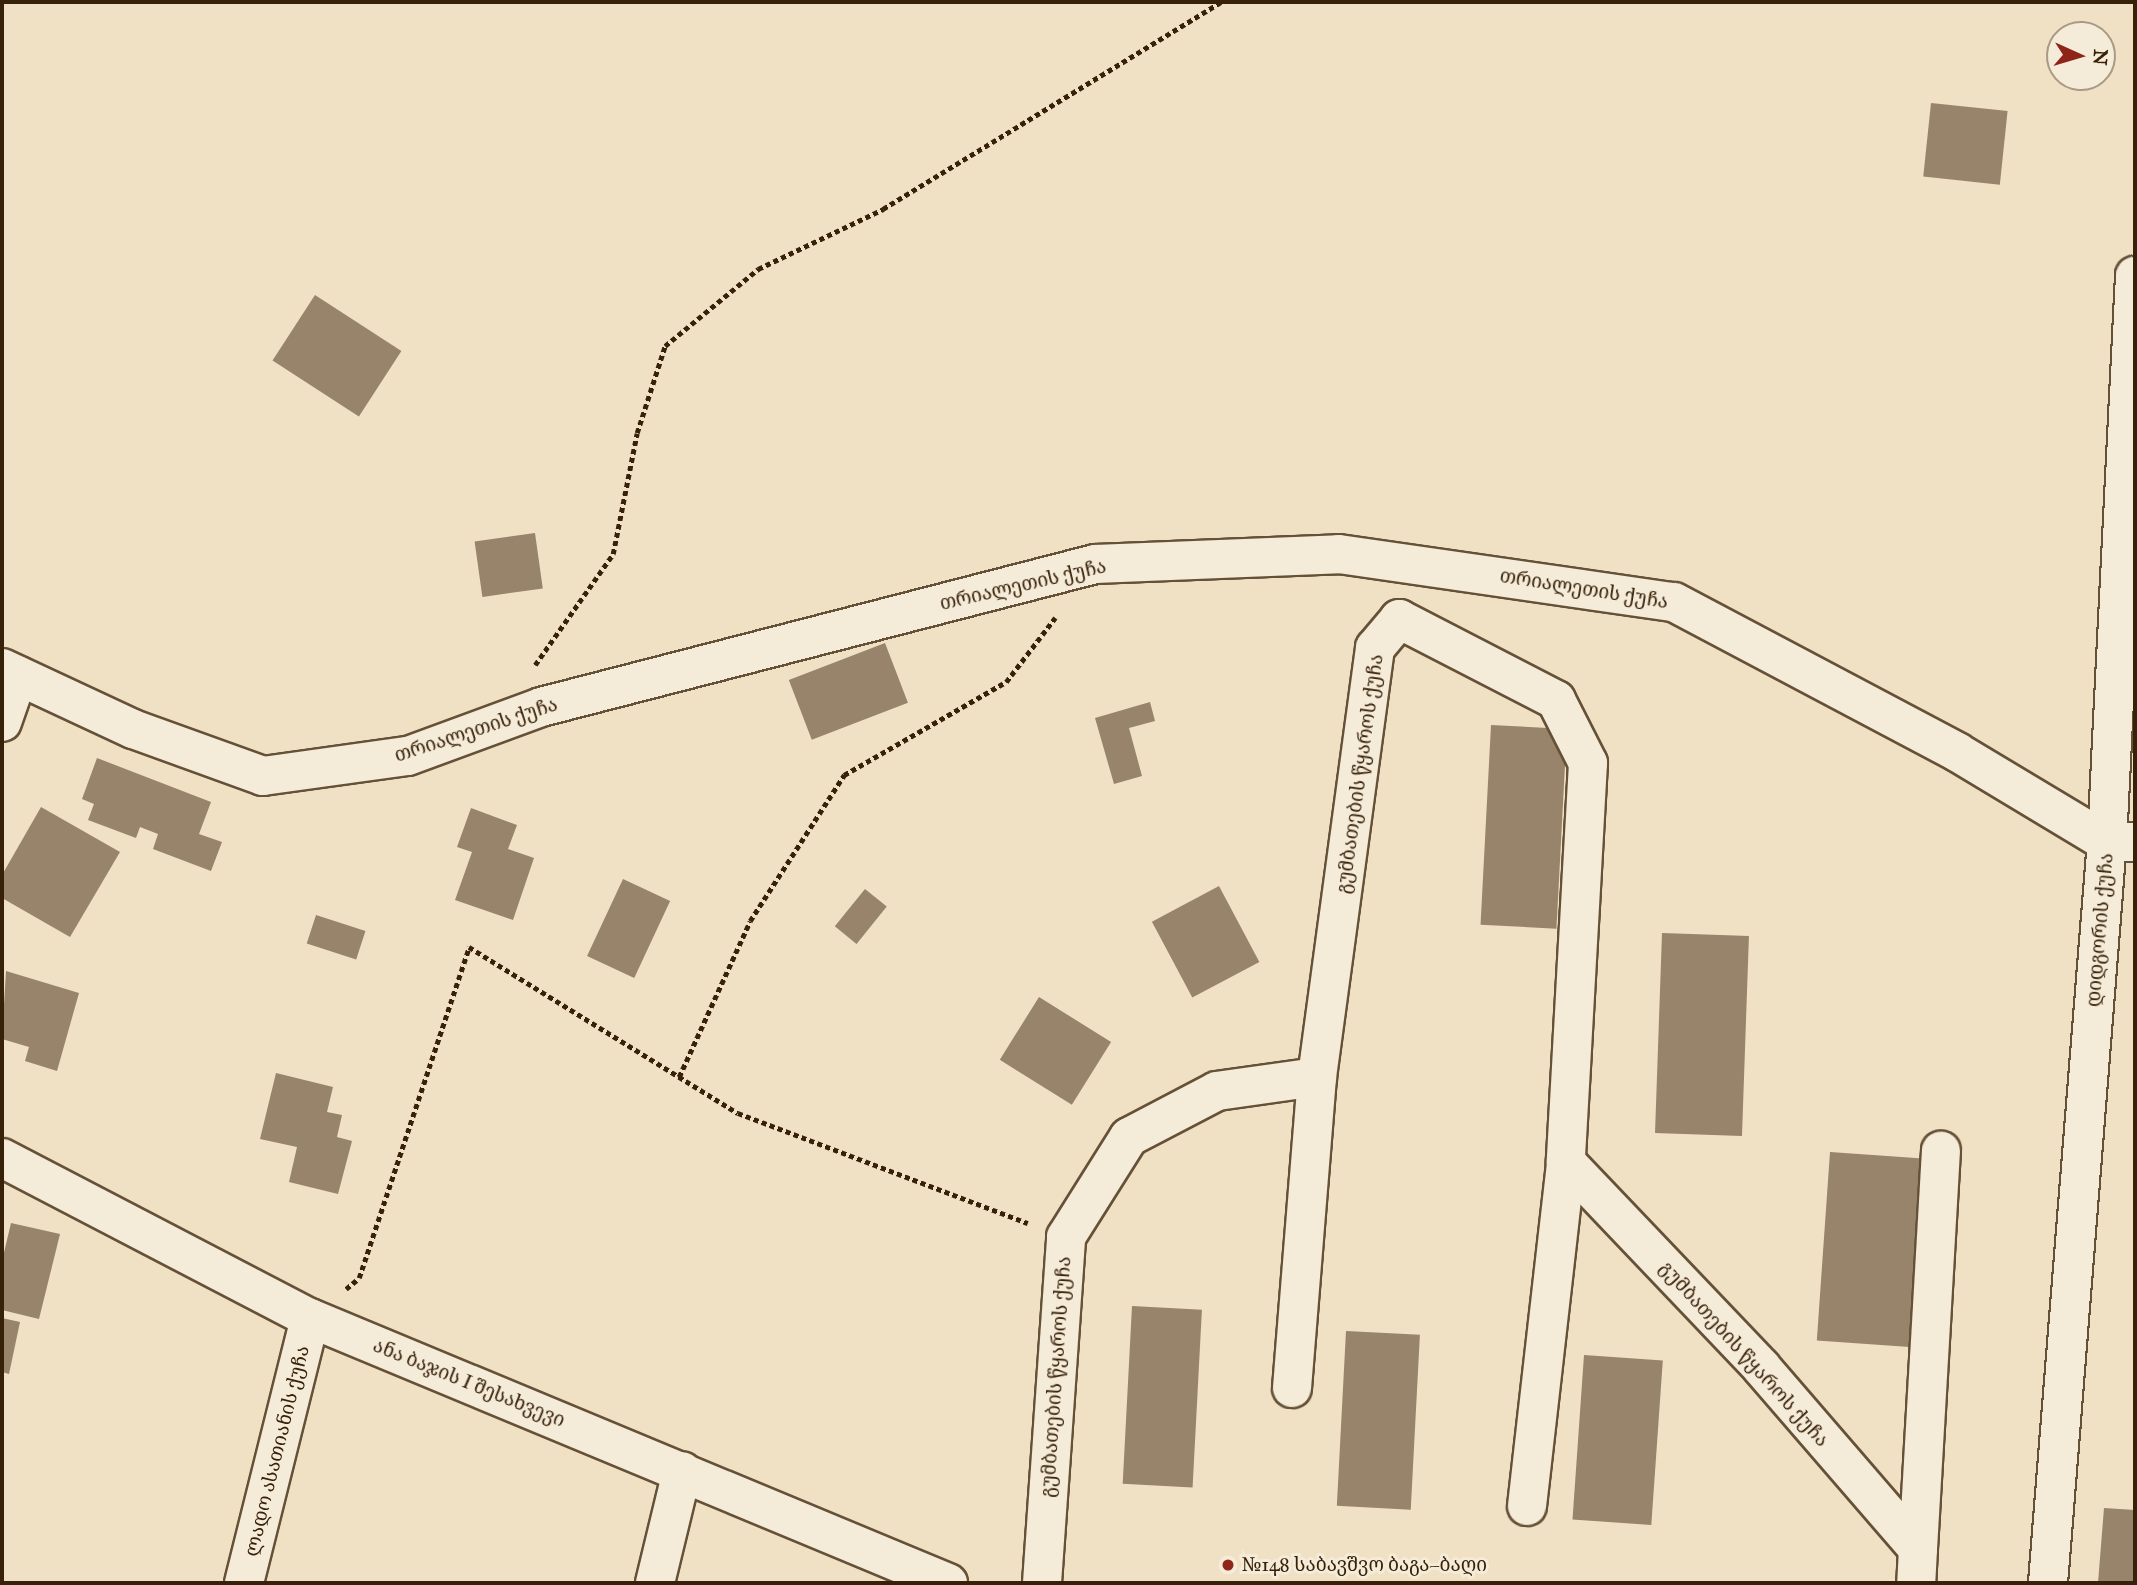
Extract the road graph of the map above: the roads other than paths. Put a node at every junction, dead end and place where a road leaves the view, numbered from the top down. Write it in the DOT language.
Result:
graph roads {
  1 [pos="2135,276"];
  2 [pos="1397,562"];
  3 [pos="1399,619"];
  4 [pos="10,672"];
  5 [pos="2,722"];
  6 [pos="2121,842"];
  7 [pos="1317,1077"];
  8 [pos="1941,1151"];
  9 [pos="2,1158"];
  10 [pos="1566,1162"];
  11 [pos="310,1318"];
  12 [pos="1292,1388"];
  13 [pos="682,1471"];
  14 [pos="1527,1506"];
  15 [pos="1917,1566"];
  16 [pos="244,1583"];
  17 [pos="655,1583"];
  18 [pos="948,1583"];
  19 [pos="1042,1583"];
  20 [pos="2048,1583"];
  1 -- 6 [label="street, დიდგორის ქუჩა"];
  2 -- 3 [label="street"];
  2 -- 4 [label="street, თრიალეთის ქუჩა"];
  2 -- 6 [label="street, თრიალეთის ქუჩა"];
  3 -- 7 [label="street, გუმბათების წყაროს ქუჩა"];
  3 -- 10 [label="street"];
  4 -- 5 [label="street"];
  6 -- 20 [label="street, დიდგორის ქუჩა"];
  7 -- 12 [label="street, გუმბათების წყაროს ქუჩა"];
  7 -- 19 [label="street, გუმბათების წყაროს ქუჩა"];
  8 -- 15 [label="street, გუმბათების წყაროს ქუჩა"];
  9 -- 11 [label="street, ანა ბაჯის I შესახვევი"];
  10 -- 14 [label="street"];
  10 -- 15 [label="street, გუმბათების წყაროს ქუჩა"];
  11 -- 13 [label="street, ანა ბაჯის I შესახვევი"];
  11 -- 16 [label="street, ლადო ასათიანის ქუჩა"];
  13 -- 17 [label="street"];
  13 -- 18 [label="street, ანა ბაჯის I შესახვევი"];
}
